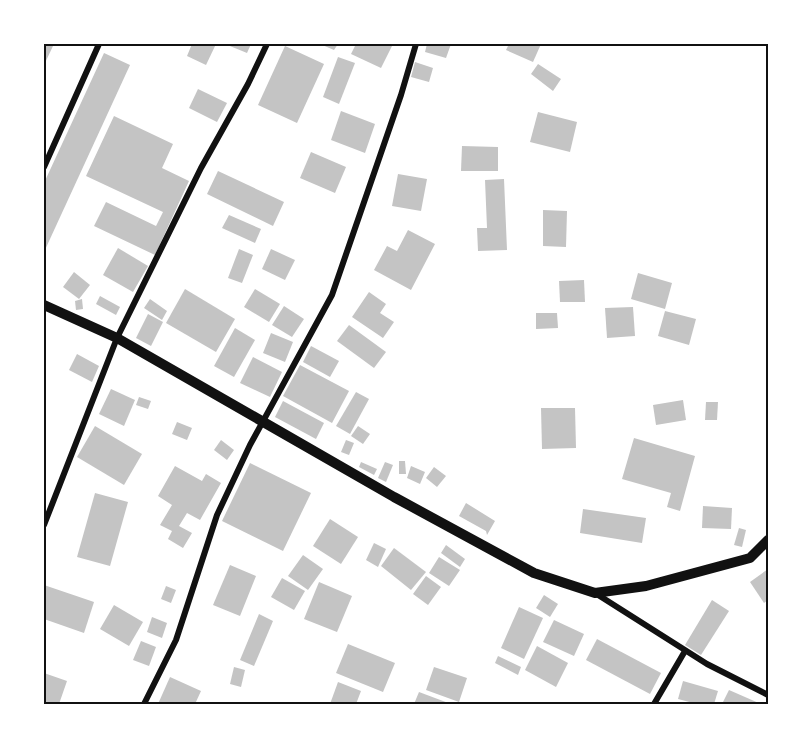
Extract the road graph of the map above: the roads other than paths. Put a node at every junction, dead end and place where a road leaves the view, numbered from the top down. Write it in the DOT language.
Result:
graph roads {
  1 [pos="99,44"];
  2 [pos="267,44"];
  3 [pos="416,44"];
  4 [pos="44,168"];
  5 [pos="44,305"];
  6 [pos="117,338"];
  7 [pos="263,422"];
  8 [pos="44,525"];
  9 [pos="768,540"];
  10 [pos="595,593"];
  11 [pos="685,651"];
  12 [pos="768,695"];
  13 [pos="144,705"];
  14 [pos="654,705"];
  1 -- 4 [label="street"];
  2 -- 6 [label="street"];
  3 -- 7 [label="street"];
  5 -- 6 [label="street"];
  6 -- 7 [label="street"];
  6 -- 8 [label="street"];
  7 -- 10 [label="street"];
  7 -- 13 [label="street"];
  9 -- 10 [label="street"];
  10 -- 11 [label="street"];
  11 -- 12 [label="street"];
  11 -- 14 [label="street"];
}
